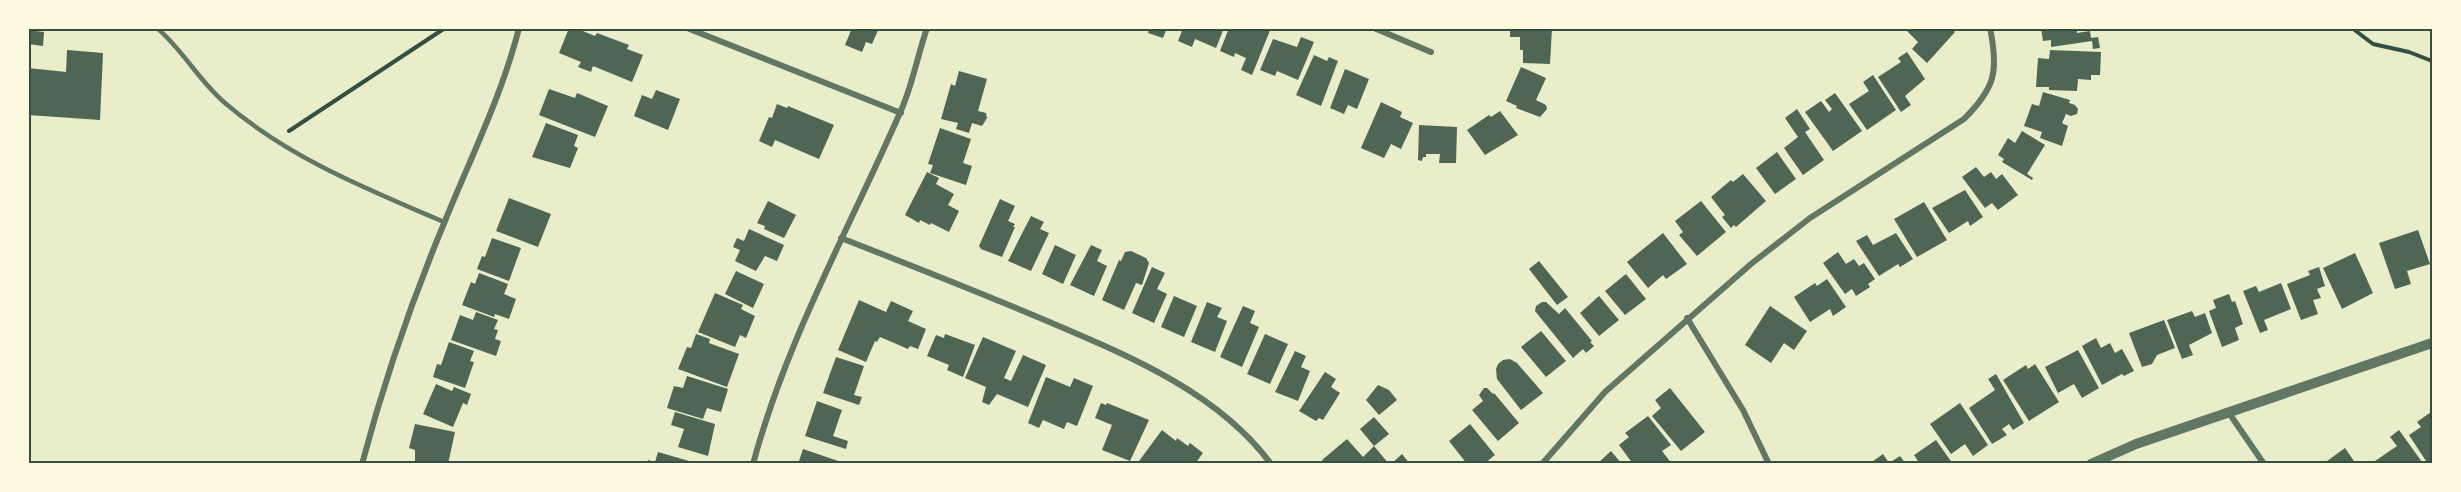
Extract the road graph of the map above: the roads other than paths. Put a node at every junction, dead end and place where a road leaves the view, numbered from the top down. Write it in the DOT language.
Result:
graph roads {
  1 [pos="157,28"];
  2 [pos="519,28"];
  3 [pos="687,28"];
  4 [pos="927,28"];
  5 [pos="1374,28"];
  6 [pos="1990,28"];
  7 [pos="1431,52"];
  8 [pos="901,113"];
  9 [pos="444,222"];
  10 [pos="841,238"];
  11 [pos="1687,318"];
  12 [pos="2433,343"];
  13 [pos="2229,413"];
  14 [pos="362,464"];
  15 [pos="753,464"];
  16 [pos="1271,464"];
  17 [pos="1542,464"];
  18 [pos="1769,464"];
  19 [pos="2091,464"];
  20 [pos="2264,464"];
  1 -- 9 [label="lane"];
  2 -- 9 [label="street"];
  3 -- 8 [label="street"];
  4 -- 8 [label="street"];
  5 -- 7 [label="street"];
  6 -- 11 [label="street"];
  8 -- 10 [label="street"];
  9 -- 14 [label="street"];
  10 -- 15 [label="street"];
  10 -- 16 [label="street"];
  11 -- 17 [label="street"];
  11 -- 18 [label="street"];
  12 -- 13 [label="street"];
  13 -- 19 [label="street"];
  13 -- 20 [label="street"];
}
